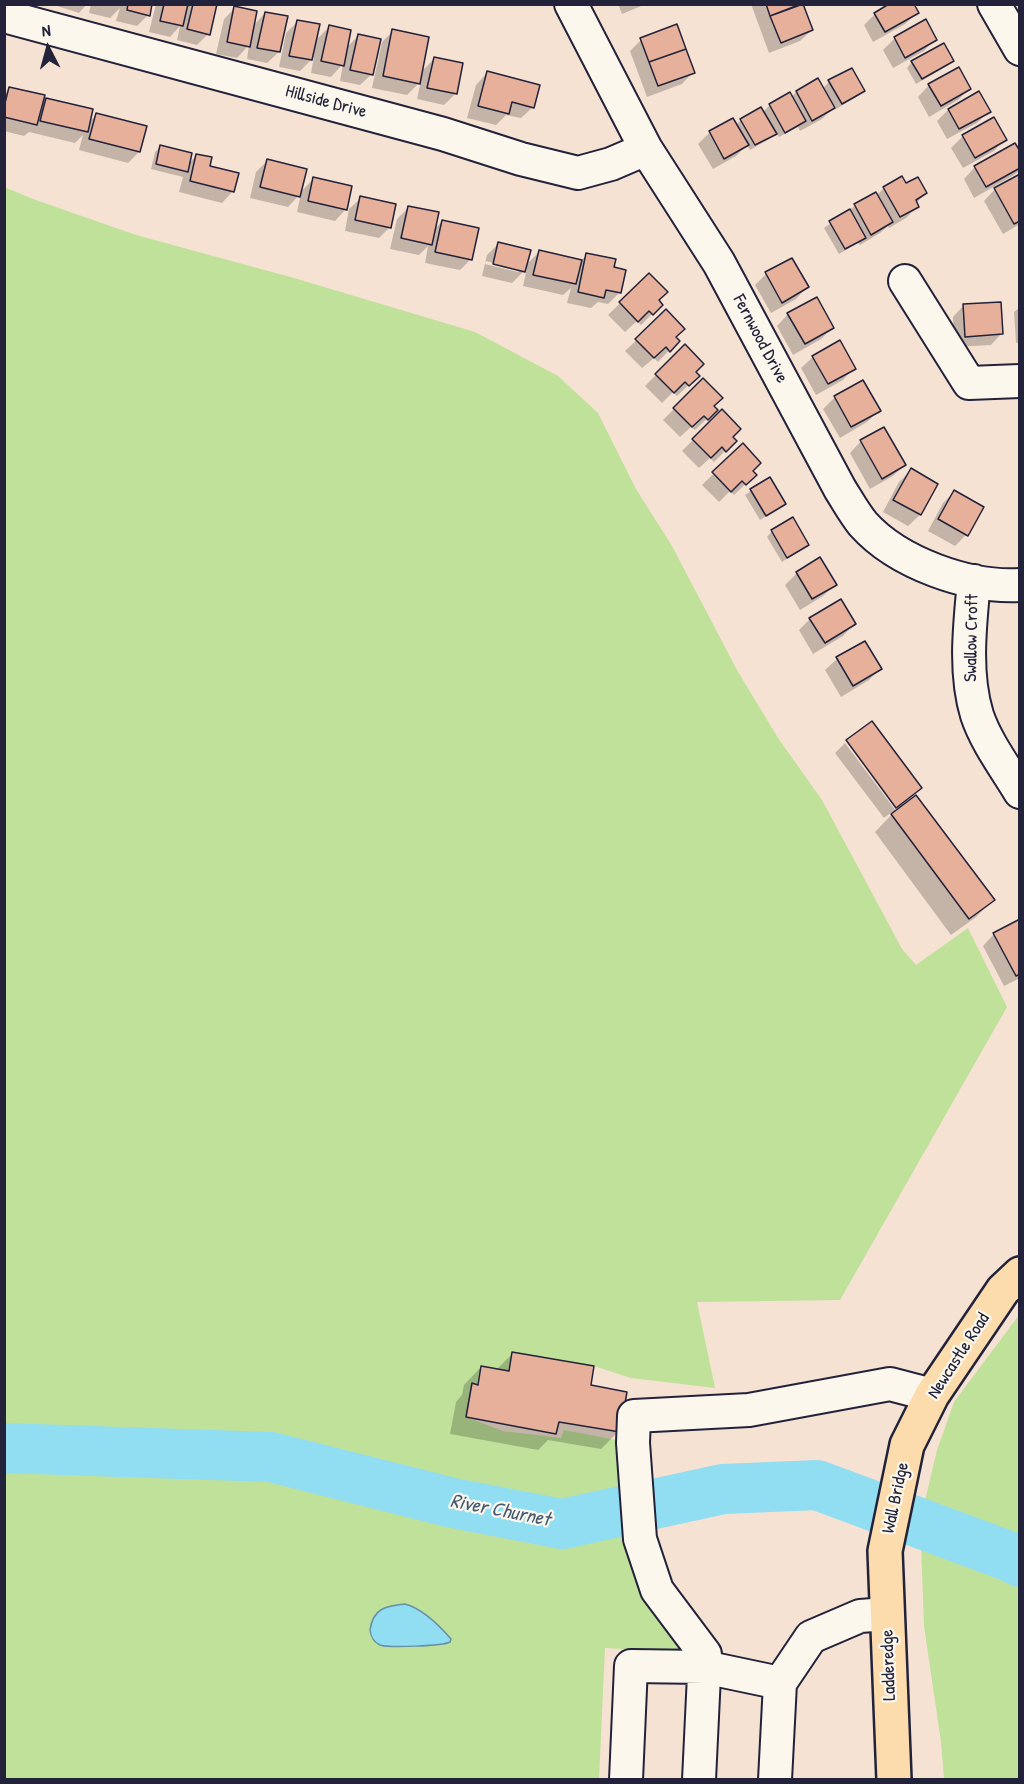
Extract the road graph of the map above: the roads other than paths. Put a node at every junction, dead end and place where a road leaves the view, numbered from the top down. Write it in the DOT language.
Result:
graph roads {
  1 [pos="571,4"];
  2 [pos="994,4"];
  3 [pos="19,13"];
  4 [pos="1020,49"];
  5 [pos="646,149"];
  6 [pos="905,281"];
  7 [pos="1020,381"];
  8 [pos="974,581"];
  9 [pos="1020,585"];
  10 [pos="1020,792"];
  11 [pos="1020,1274"];
  12 [pos="932,1395"];
  13 [pos="908,1445"];
  14 [pos="885,1551"];
  15 [pos="887,1614"];
  16 [pos="705,1660"];
  17 [pos="780,1683"];
  18 [pos="627,1779"];
  19 [pos="699,1779"];
  20 [pos="775,1779"];
  21 [pos="894,1779"];
  1 -- 5 [label="street, Fernwood Drive"];
  2 -- 4 [label="street"];
  3 -- 5 [label="street, Hillside Drive"];
  5 -- 8 [label="street, Fernwood Drive"];
  6 -- 7 [label="street"];
  8 -- 9 [label="street, Fernwood Drive"];
  8 -- 10 [label="street, Swallow Croft"];
  11 -- 12 [label="highway, Newcastle Road"];
  12 -- 13 [label="highway, Newcastle Road"];
  12 -- 16 [label="street"];
  13 -- 14 [label="highway, Wall Bridge"];
  14 -- 15 [label="highway, Ladderedge"];
  15 -- 17 [label="street"];
  15 -- 21 [label="highway, Ladderedge"];
  16 -- 17 [label="street"];
  16 -- 18 [label="street"];
  16 -- 19 [label="street"];
  17 -- 20 [label="street"];
}
